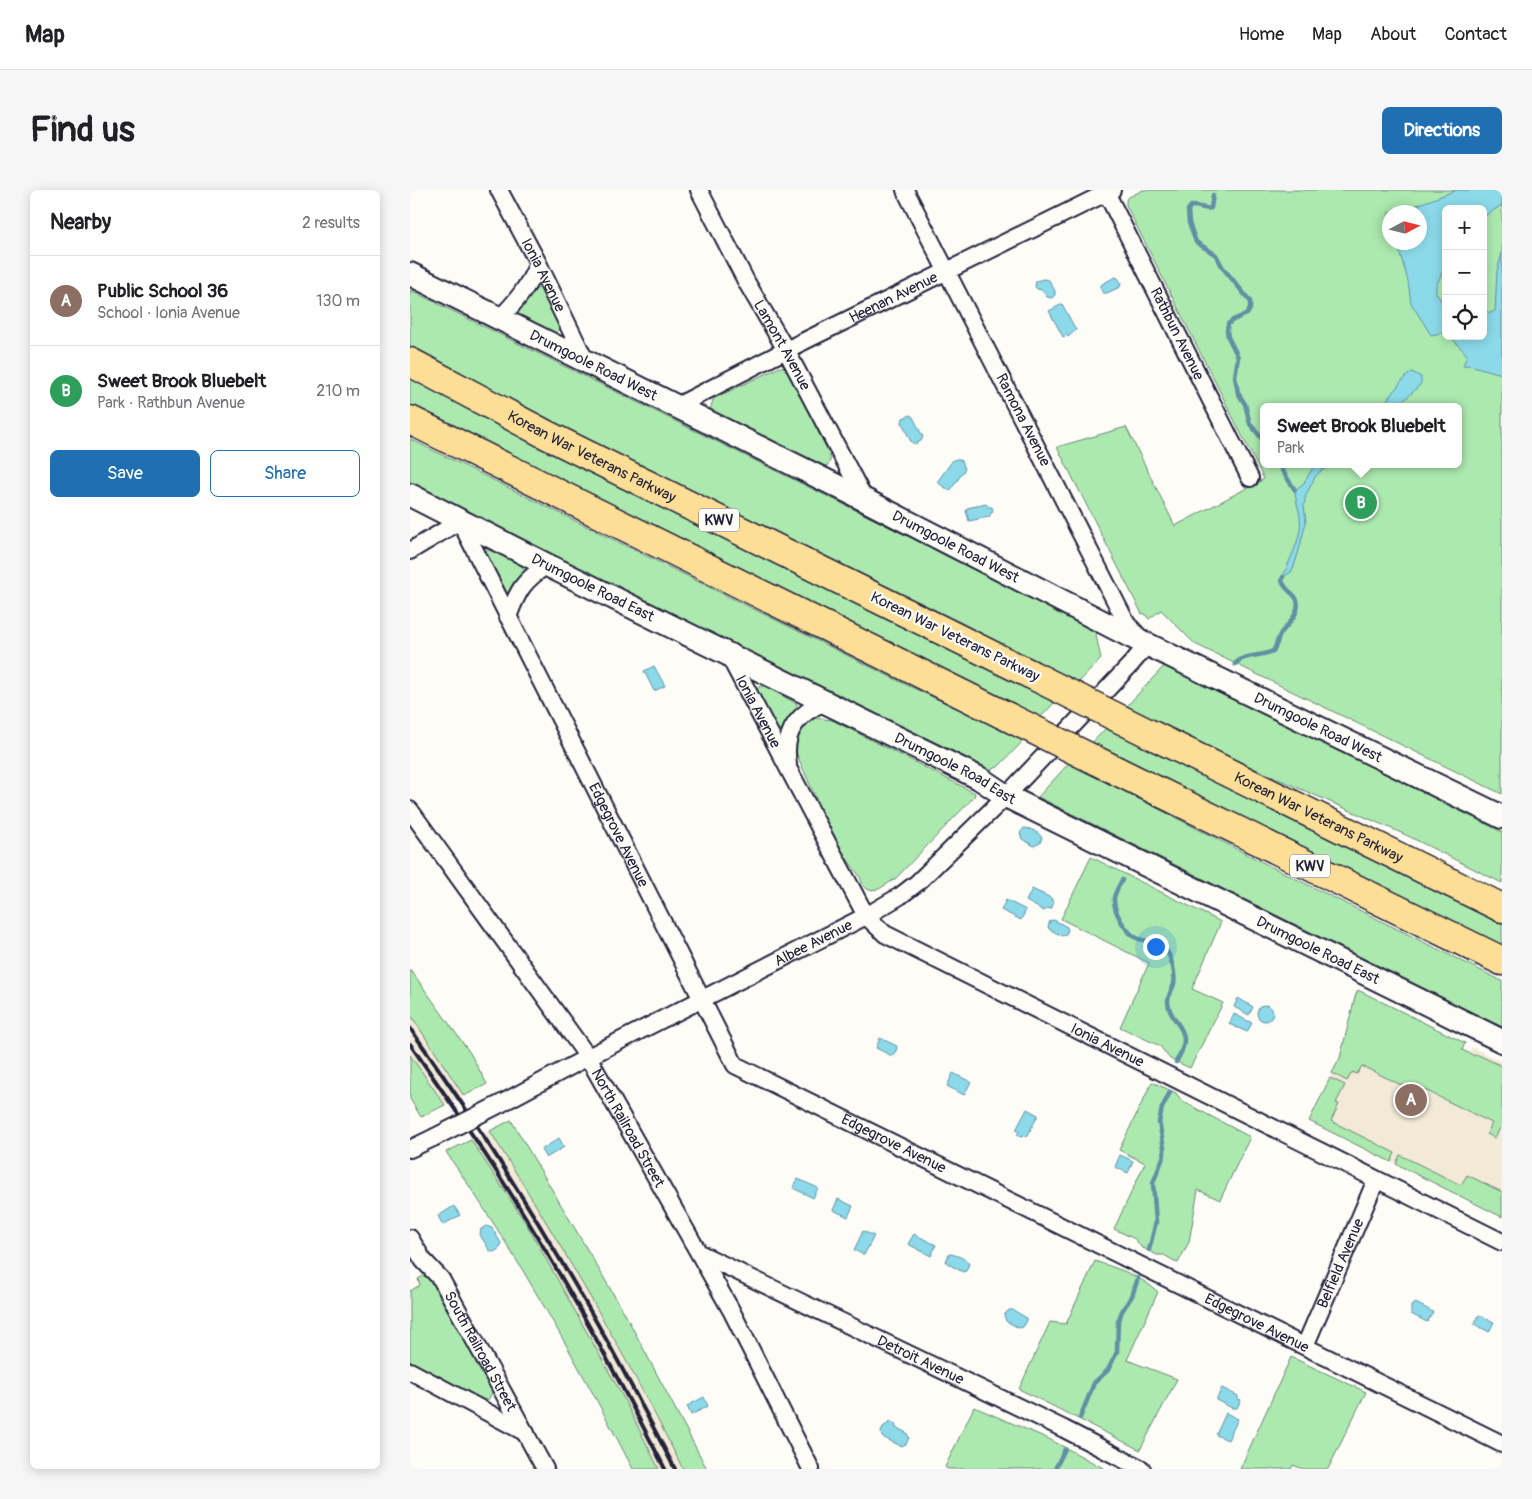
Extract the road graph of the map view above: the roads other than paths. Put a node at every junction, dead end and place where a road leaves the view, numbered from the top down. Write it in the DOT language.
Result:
graph roads {
  1 [pos="498,190"];
  2 [pos="699,190"];
  3 [pos="905,190"];
  4 [pos="1108,191"];
  5 [pos="538,263"];
  6 [pos="947,271"];
  7 [pos="410,274"];
  8 [pos="499,319"];
  9 [pos="786,350"];
  10 [pos="410,362"];
  11 [pos="586,362"];
  12 [pos="677,406"];
  13 [pos="410,420"];
  14 [pos="1250,478"];
  15 [pos="410,495"];
  16 [pos="865,500"];
  17 [pos="460,522"];
  18 [pos="410,551"];
  19 [pos="547,565"];
  20 [pos="508,617"];
  21 [pos="1147,645"];
  22 [pos="728,654"];
  23 [pos="825,702"];
  24 [pos="788,769"];
  25 [pos="1006,796"];
  26 [pos="410,810"];
  27 [pos="1502,817"];
  28 [pos="1502,908"];
  29 [pos="866,916"];
  30 [pos="1502,961"];
  31 [pos="702,1000"];
  32 [pos="1502,1041"];
  33 [pos="588,1057"];
  34 [pos="410,1149"];
  35 [pos="1376,1180"];
  36 [pos="410,1238"];
  37 [pos="1502,1242"];
  38 [pos="699,1253"];
  39 [pos="1305,1346"];
  40 [pos="410,1371"];
  41 [pos="526,1433"];
  42 [pos="1502,1444"];
  43 [pos="546,1469"];
  44 [pos="812,1469"];
  45 [pos="1142,1469"];
  1 -- 5 [label="street, Ionia Avenue"];
  2 -- 9 [label="street, Lamont Avenue"];
  3 -- 6 [label="street, Ramona Avenue"];
  4 -- 6 [label="street, Heenan Avenue"];
  4 -- 14 [label="street, Rathbun Avenue"];
  5 -- 8 [label="street"];
  5 -- 11 [label="street, Ionia Avenue"];
  6 -- 9 [label="street, Heenan Avenue"];
  6 -- 21 [label="street, Ramona Avenue"];
  7 -- 8 [label="main road, Drumgoole Road West"];
  8 -- 11 [label="main road, Drumgoole Road West"];
  9 -- 12 [label="street, Heenan Avenue"];
  9 -- 16 [label="street, Lamont Avenue"];
  10 -- 28 [label="highway, Korean War Veterans Parkway / KWV, bridge"];
  11 -- 12 [label="main road, Drumgoole Road West"];
  12 -- 16 [label="main road, Drumgoole Road West"];
  13 -- 30 [label="highway, KWV, bridge"];
  15 -- 17 [label="main road, Drumgoole Road East"];
  16 -- 21 [label="main road, Drumgoole Road West"];
  17 -- 18 [label="street"];
  17 -- 19 [label="main road, Drumgoole Road East"];
  17 -- 20 [label="street, Edgegrove Avenue"];
  19 -- 20 [label="street"];
  19 -- 22 [label="main road, Drumgoole Road East"];
  20 -- 31 [label="street, Edgegrove Avenue"];
  21 -- 25 [label="street, Albee Avenue"];
  21 -- 27 [label="main road, Drumgoole Road West"];
  22 -- 23 [label="main road, Drumgoole Road East"];
  22 -- 24 [label="street, Ionia Avenue"];
  23 -- 24 [label="street, Ionia Avenue"];
  23 -- 25 [label="main road, Drumgoole Road East"];
  24 -- 29 [label="street, Ionia Avenue"];
  25 -- 29 [label="street, Albee Avenue"];
  25 -- 32 [label="main road, Drumgoole Road East"];
  26 -- 33 [label="street, North Railroad Street"];
  29 -- 31 [label="street, Albee Avenue"];
  29 -- 35 [label="street, Ionia Avenue"];
  31 -- 33 [label="street, Albee Avenue"];
  31 -- 39 [label="street, Edgegrove Avenue"];
  33 -- 34 [label="street, Albee Avenue, bridge"];
  33 -- 38 [label="street, North Railroad Street"];
  35 -- 37 [label="street, Ionia Avenue"];
  35 -- 39 [label="street, Belfield Avenue"];
  36 -- 41 [label="street, South Railroad Street"];
  38 -- 44 [label="street, North Railroad Street"];
  38 -- 45 [label="street, Detroit Avenue"];
  39 -- 42 [label="street, Edgegrove Avenue"];
  40 -- 41 [label="street"];
  41 -- 43 [label="street, South Railroad Street"];
}
